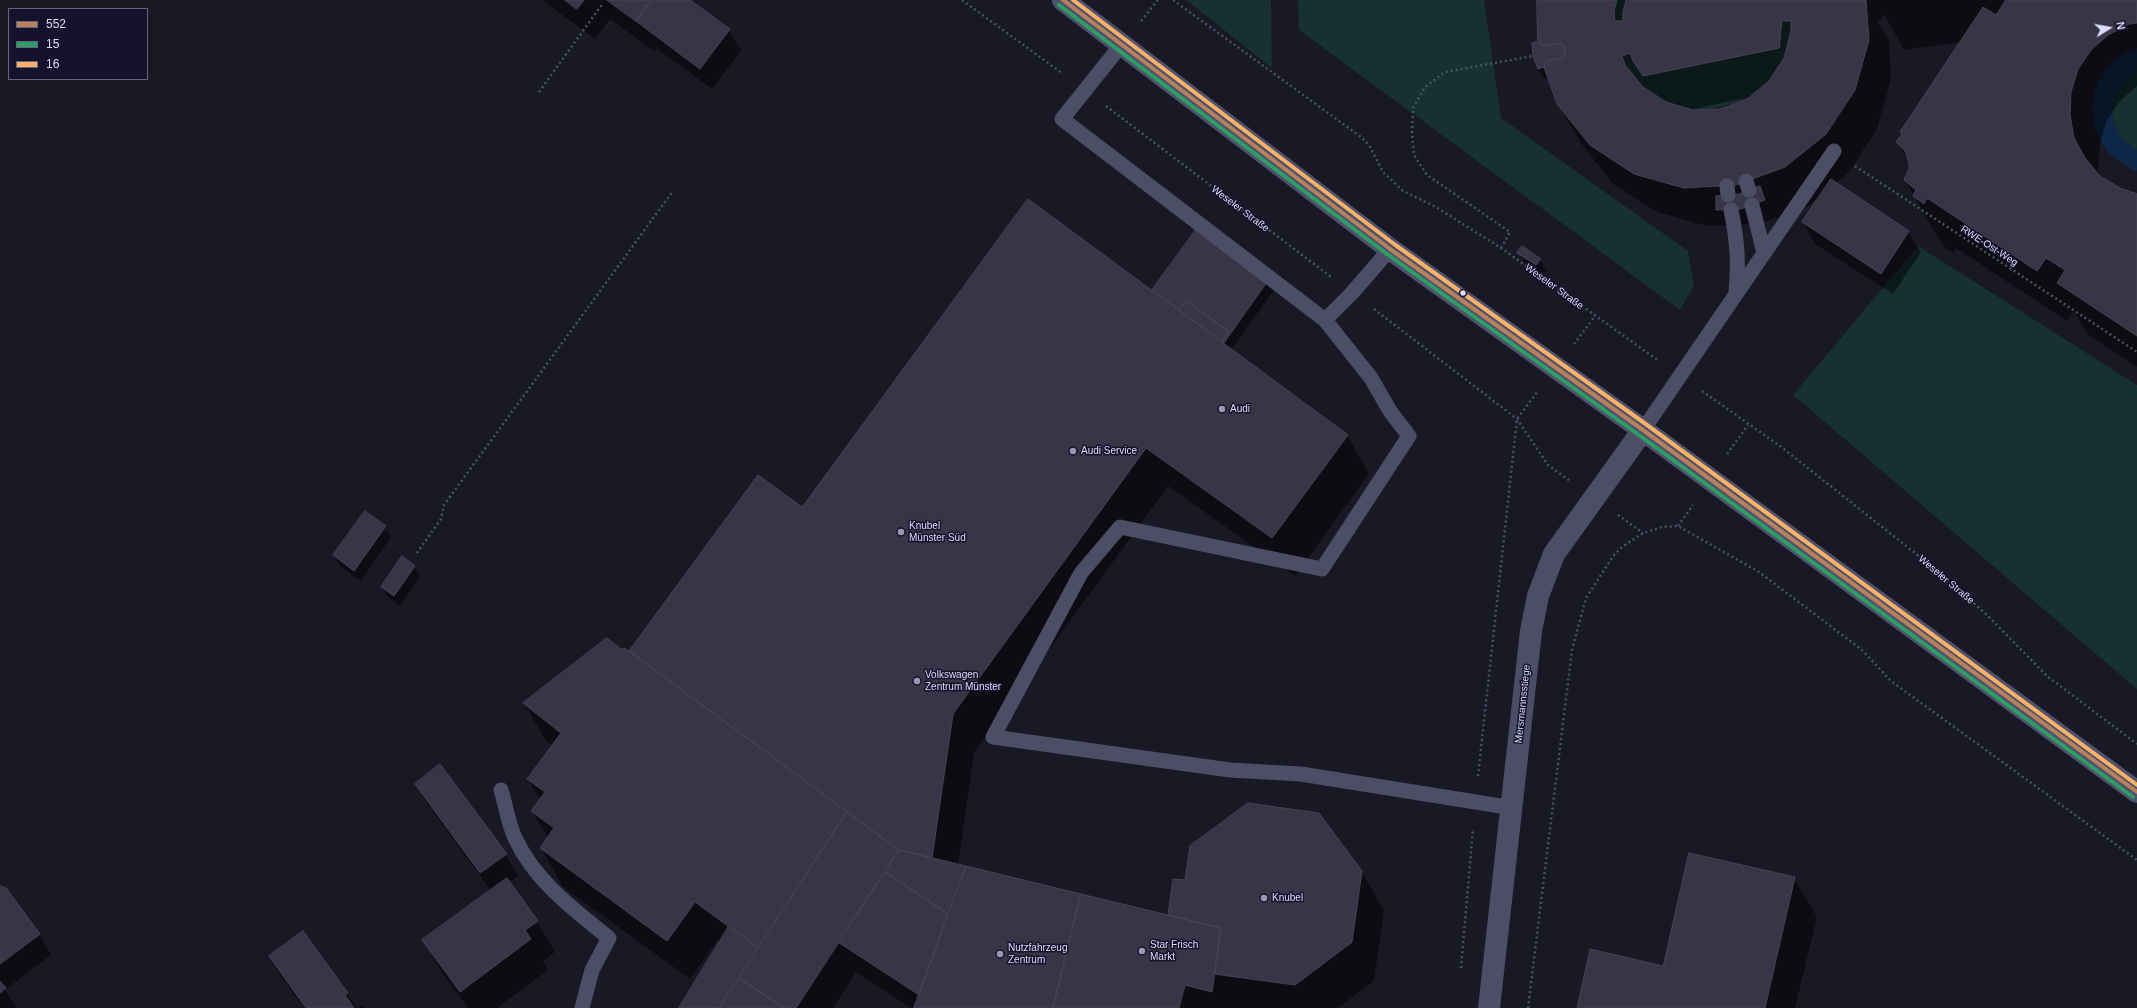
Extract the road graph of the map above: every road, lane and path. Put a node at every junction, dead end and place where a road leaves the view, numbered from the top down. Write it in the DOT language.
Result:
graph roads {
  1 [pos="962,0"];
  2 [pos="1063,0"];
  3 [pos="1173,0"];
  4 [pos="603,3"];
  5 [pos="1122,44"];
  6 [pos="1533,56"];
  7 [pos="1085,90"];
  8 [pos="539,92"];
  9 [pos="1834,151"];
  10 [pos="673,191"];
  11 [pos="1752,205"];
  12 [pos="1731,210"];
  13 [pos="1501,248"];
  14 [pos="1390,249"];
  15 [pos="1766,252"];
  16 [pos="1352,293"];
  17 [pos="1736,294"];
  18 [pos="1325,320"];
  19 [pos="2137,352"];
  20 [pos="1653,356"];
  21 [pos="1748,425"];
  22 [pos="1643,430"];
  23 [pos="417,553"];
  24 [pos="2137,744"];
  25 [pos="501,790"];
  26 [pos="2137,792"];
  27 [pos="1476,804"];
  28 [pos="1513,808"];
  29 [pos="2137,860"];
  30 [pos="1461,969"];
  31 [pos="582,1008"];
  32 [pos="1489,1008"];
  33 [pos="1528,1008"];
  1 -- 7 [label="path, Weseler Straße"];
  2 -- 5 [label="main road"];
  3 -- 13 [label="path, Weseler Straße"];
  4 -- 8 [label="path"];
  5 -- 7 [label="lane"];
  5 -- 14 [label="main road"];
  6 -- 13 [label="path"];
  7 -- 16 [label="path, Weseler Straße"];
  7 -- 18 [label="lane"];
  9 -- 15 [label="lane"];
  9 -- 19 [label="path, RWE-Ost-Weg"];
  10 -- 23 [label="path"];
  11 -- 15 [label="lane"];
  12 -- 17 [label="lane"];
  13 -- 20 [label="path, Weseler Straße"];
  14 -- 16 [label="lane"];
  14 -- 22 [label="main road"];
  15 -- 17 [label="lane"];
  16 -- 18 [label="lane"];
  16 -- 27 [label="path, Weseler Straße"];
  17 -- 22 [label="lane"];
  18 -- 27 [label="lane"];
  21 -- 24 [label="path, Weseler Straße"];
  22 -- 26 [label="main road"];
  22 -- 28 [label="street, Mersmannsstiege"];
  25 -- 31 [label="lane"];
  27 -- 28 [label="lane"];
  27 -- 30 [label="path"];
  28 -- 32 [label="street, Mersmannsstiege"];
  29 -- 33 [label="path"];
}
